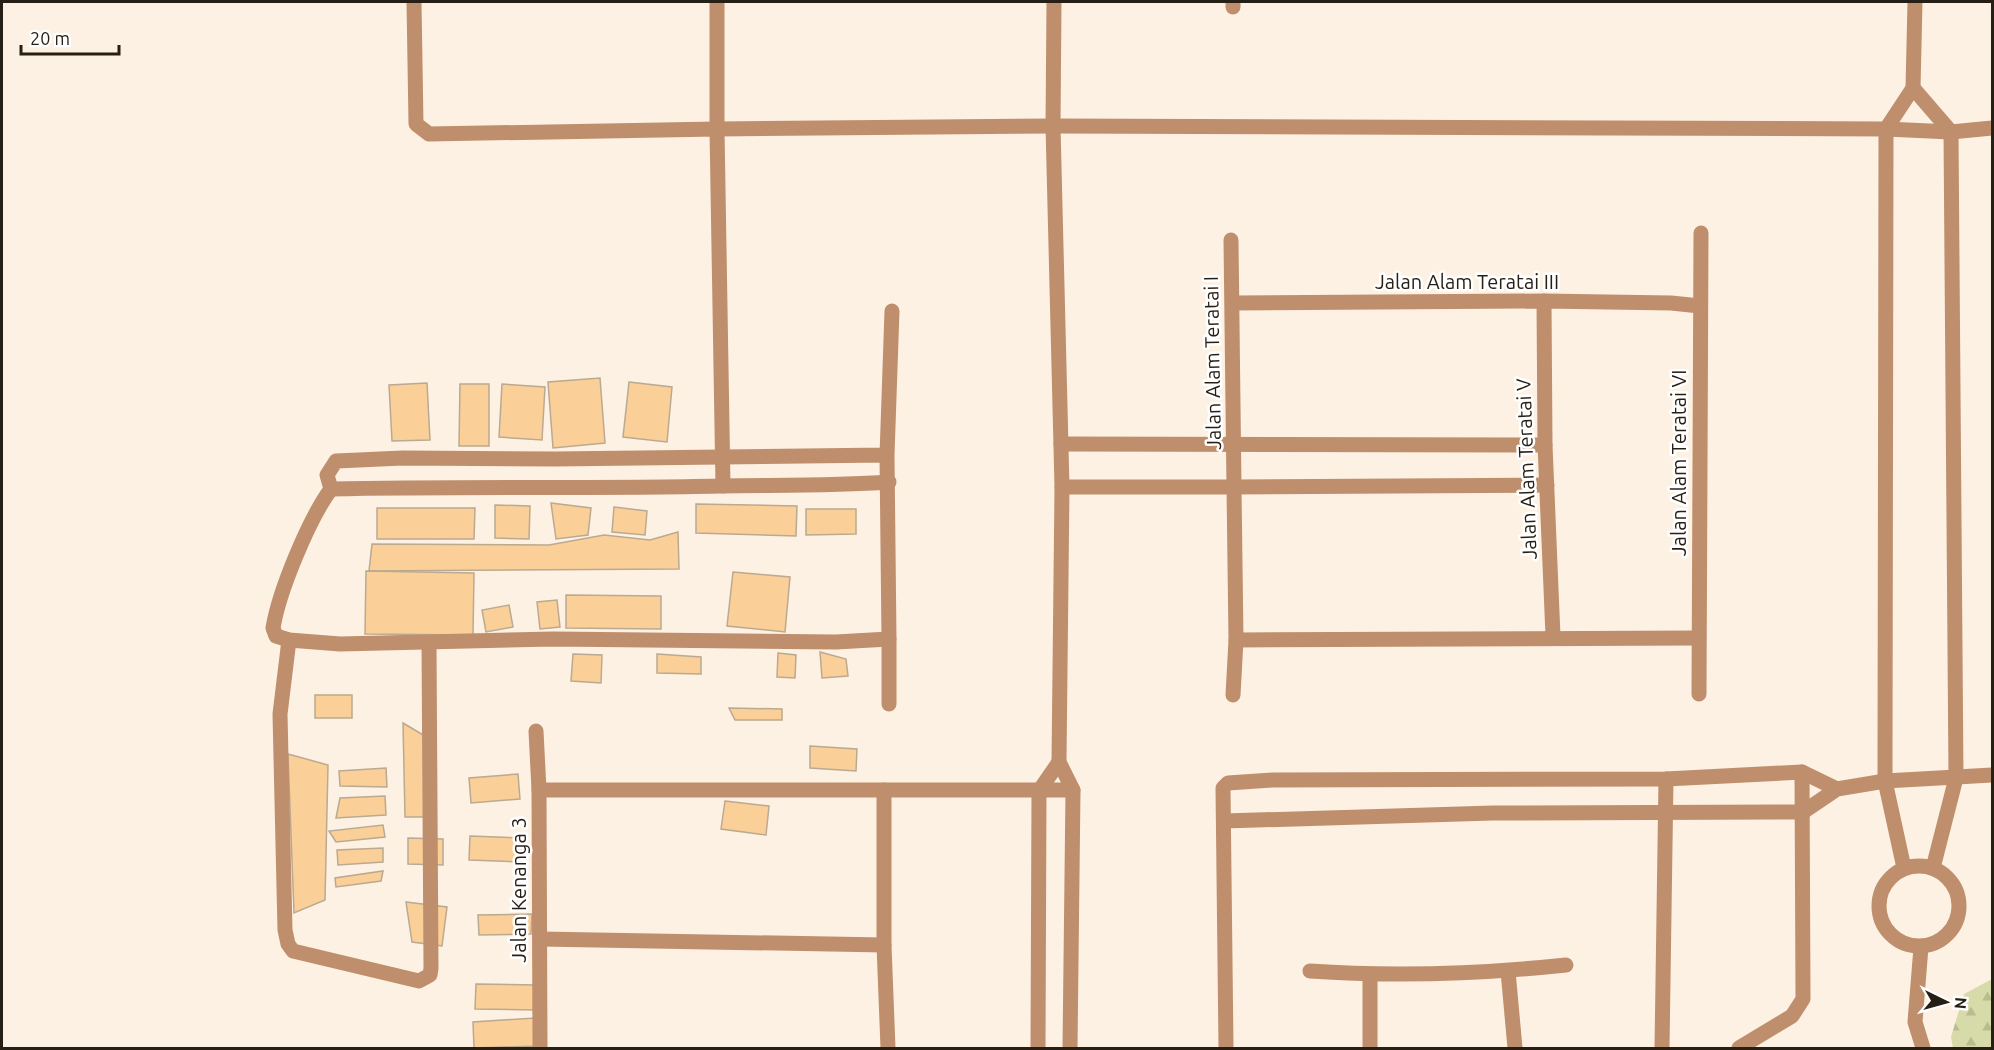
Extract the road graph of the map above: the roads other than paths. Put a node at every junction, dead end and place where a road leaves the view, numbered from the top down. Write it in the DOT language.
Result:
graph roads {
  1 [pos="414,2"];
  2 [pos="717,2"];
  3 [pos="1054,2"];
  4 [pos="1916,2"];
  5 [pos="1913,88"];
  6 [pos="1053,126"];
  7 [pos="1992,128"];
  8 [pos="717,129"];
  9 [pos="1886,129"];
  10 [pos="1951,132"];
  11 [pos="1701,233"];
  12 [pos="1231,240"];
  13 [pos="1544,301"];
  14 [pos="1233,303"];
  15 [pos="1700,306"];
  16 [pos="892,311"];
  17 [pos="1061,444"];
  18 [pos="1545,445"];
  19 [pos="1235,446"];
  20 [pos="887,455"];
  21 [pos="721,457"];
  22 [pos="889,482"];
  23 [pos="1547,485"];
  24 [pos="723,486"];
  25 [pos="1062,487"];
  26 [pos="1234,487"];
  27 [pos="330,489"];
  28 [pos="1553,636"];
  29 [pos="1698,638"];
  30 [pos="889,639"];
  31 [pos="289,640"];
  32 [pos="1236,640"];
  33 [pos="429,643"];
  34 [pos="1699,694"];
  35 [pos="1233,695"];
  36 [pos="889,704"];
  37 [pos="536,731"];
  38 [pos="1059,762"];
  39 [pos="1802,772"];
  40 [pos="1992,775"];
  41 [pos="1956,778"];
  42 [pos="1666,779"];
  43 [pos="1885,781"];
  44 [pos="1837,789"];
  45 [pos="539,790"];
  46 [pos="884,790"];
  47 [pos="1072,790"];
  48 [pos="1039,791"];
  49 [pos="1664,811"];
  50 [pos="1803,812"];
  51 [pos="1224,821"];
  52 [pos="1904,868"];
  53 [pos="1933,868"];
  54 [pos="540,939"];
  55 [pos="884,945"];
  56 [pos="1921,947"];
  57 [pos="1566,965"];
  58 [pos="1310,970"];
  59 [pos="1508,971"];
  60 [pos="1370,975"];
  61 [pos="540,1048"];
  62 [pos="888,1048"];
  63 [pos="1038,1048"];
  64 [pos="1070,1048"];
  65 [pos="1226,1048"];
  66 [pos="1370,1048"];
  67 [pos="1515,1048"];
  68 [pos="1662,1048"];
  69 [pos="1739,1048"];
  70 [pos="1923,1048"];
  1 -- 8 [label="street"];
  2 -- 8 [label="street"];
  3 -- 6 [label="street"];
  4 -- 5 [label="street"];
  5 -- 9 [label="street"];
  5 -- 10 [label="street"];
  6 -- 8 [label="street"];
  6 -- 9 [label="street"];
  6 -- 17 [label="street"];
  7 -- 10 [label="street"];
  8 -- 21 [label="street"];
  9 -- 10 [label="street"];
  9 -- 43 [label="street"];
  10 -- 41 [label="street"];
  11 -- 15 [label="street, Jalan Alam Teratai VI"];
  12 -- 14 [label="street, Jalan Alam Teratai I"];
  13 -- 14 [label="street, Jalan Alam Teratai III"];
  13 -- 15 [label="street, Jalan Alam Teratai III"];
  13 -- 18 [label="street, Jalan Alam Teratai V"];
  14 -- 19 [label="street, Jalan Alam Teratai I"];
  15 -- 29 [label="street, Jalan Alam Teratai VI"];
  16 -- 20 [label="street"];
  17 -- 19 [label="street"];
  17 -- 25 [label="street"];
  18 -- 19 [label="street"];
  18 -- 23 [label="street, Jalan Alam Teratai V"];
  19 -- 26 [label="street, Jalan Alam Teratai I"];
  20 -- 21 [label="street"];
  20 -- 22 [label="street"];
  21 -- 24 [label="street"];
  21 -- 27 [label="street"];
  22 -- 24 [label="street"];
  22 -- 30 [label="street"];
  23 -- 26 [label="street"];
  23 -- 28 [label="street, Jalan Alam Teratai V"];
  24 -- 27 [label="street"];
  25 -- 26 [label="street"];
  25 -- 38 [label="street"];
  26 -- 32 [label="street, Jalan Alam Teratai I"];
  27 -- 31 [label="street"];
  28 -- 29 [label="street"];
  28 -- 32 [label="street"];
  29 -- 34 [label="street, Jalan Alam Teratai VI"];
  30 -- 33 [label="street"];
  30 -- 36 [label="street"];
  31 -- 33 [label="street"];
  31 -- 33 [label="street"];
  32 -- 35 [label="street, Jalan Alam Teratai I"];
  37 -- 45 [label="street, Jalan Kenanga 3"];
  38 -- 47 [label="street"];
  38 -- 48 [label="street"];
  39 -- 42 [label="street"];
  39 -- 44 [label="street"];
  39 -- 50 [label="street"];
  40 -- 41 [label="street"];
  41 -- 43 [label="street"];
  41 -- 53 [label="street"];
  42 -- 49 [label="street"];
  42 -- 51 [label="street"];
  43 -- 44 [label="street"];
  43 -- 52 [label="street"];
  44 -- 50 [label="street"];
  45 -- 46 [label="street"];
  45 -- 54 [label="street, Jalan Kenanga 3"];
  46 -- 48 [label="street"];
  46 -- 55 [label="street"];
  47 -- 48 [label="street"];
  47 -- 64 [label="street"];
  48 -- 63 [label="street"];
  49 -- 50 [label="street"];
  49 -- 51 [label="street"];
  49 -- 68 [label="street"];
  50 -- 69 [label="street"];
  51 -- 65 [label="street"];
  52 -- 53 [label="street"];
  52 -- 56 [label="street"];
  53 -- 56 [label="street"];
  54 -- 55 [label="street"];
  54 -- 61 [label="street, Jalan Kenanga 3"];
  55 -- 62 [label="street"];
  56 -- 70 [label="street"];
  57 -- 59 [label="street"];
  58 -- 60 [label="street"];
  59 -- 60 [label="street"];
  59 -- 67 [label="street"];
  60 -- 66 [label="street"];
}
